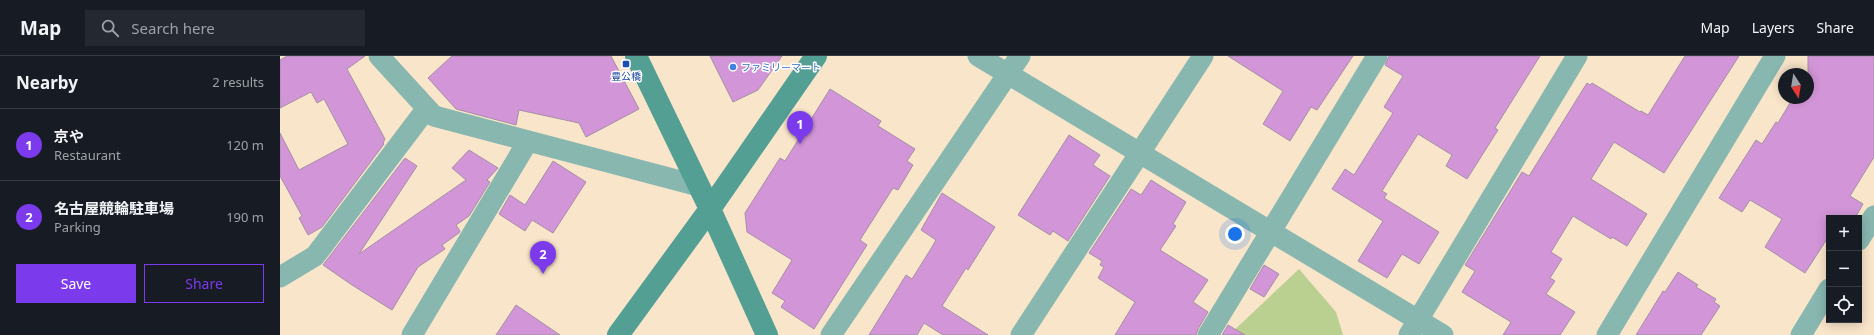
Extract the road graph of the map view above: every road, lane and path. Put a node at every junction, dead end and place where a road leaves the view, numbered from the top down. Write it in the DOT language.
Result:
graph roads {
  1 [pos="379,56"];
  2 [pos="636,56"];
  3 [pos="816,56"];
  4 [pos="978,56"];
  5 [pos="1020,56"];
  6 [pos="1203,56"];
  7 [pos="1377,56"];
  8 [pos="1577,56"];
  9 [pos="1775,56"];
  10 [pos="1008,74"];
  11 [pos="427,108"];
  12 [pos="528,141"];
  13 [pos="1140,153"];
  14 [pos="699,186"];
  15 [pos="710,209"];
  16 [pos="1874,216"];
  17 [pos="1271,232"];
  18 [pos="1862,235"];
  19 [pos="280,277"];
  20 [pos="1826,294"];
  21 [pos="1414,328"];
  22 [pos="412,335"];
  23 [pos="618,335"];
  24 [pos="767,335"];
  25 [pos="831,335"];
  26 [pos="1021,335"];
  27 [pos="1208,335"];
  28 [pos="1443,335"];
  29 [pos="1607,335"];
  30 [pos="1801,335"];
  1 -- 11 [label="street"];
  2 -- 14 [label="street"];
  3 -- 15 [label="street"];
  4 -- 10 [label="street"];
  5 -- 10 [label="street"];
  6 -- 13 [label="street"];
  7 -- 17 [label="street"];
  8 -- 21 [label="street"];
  9 -- 29 [label="street"];
  10 -- 13 [label="street"];
  10 -- 25 [label="street"];
  11 -- 12 [label="street"];
  11 -- 19 [label="street"];
  12 -- 14 [label="street"];
  12 -- 22 [label="street"];
  13 -- 17 [label="street"];
  13 -- 26 [label="street"];
  14 -- 15 [label="street"];
  15 -- 23 [label="street"];
  15 -- 24 [label="street"];
  16 -- 18 [label="street"];
  17 -- 21 [label="street"];
  17 -- 27 [label="street"];
  20 -- 30 [label="street"];
  21 -- 28 [label="street"];
}
